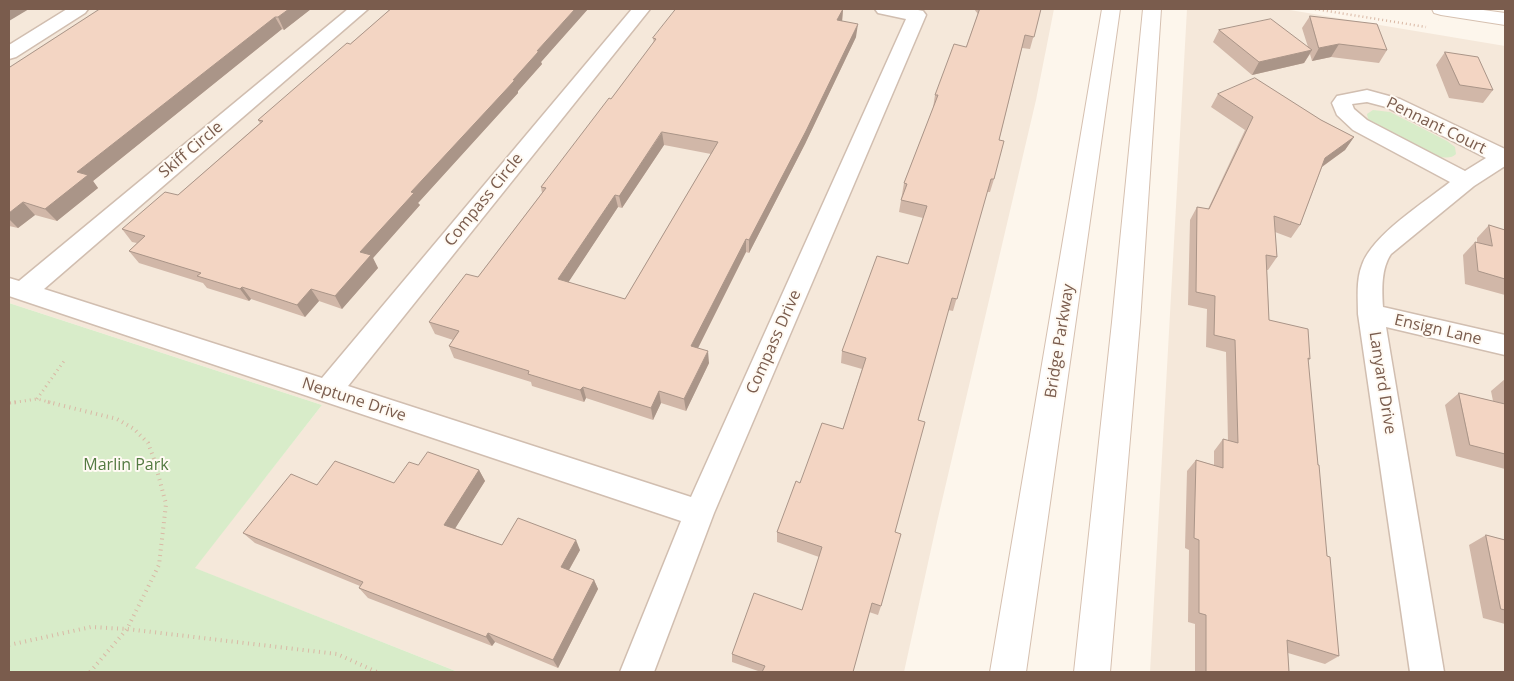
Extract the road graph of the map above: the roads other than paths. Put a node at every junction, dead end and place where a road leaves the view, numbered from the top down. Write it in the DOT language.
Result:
graph roads {
  1 [pos="79,9"];
  2 [pos="359,9"];
  3 [pos="640,9"];
  4 [pos="884,9"];
  5 [pos="1111,9"];
  6 [pos="1152,9"];
  7 [pos="1440,9"];
  8 [pos="1505,19"];
  9 [pos="9,53"];
  10 [pos="1503,157"];
  11 [pos="1466,181"];
  12 [pos="16,290"];
  13 [pos="1371,314"];
  14 [pos="1505,345"];
  15 [pos="328,392"];
  16 [pos="699,513"];
  17 [pos="637,672"];
  18 [pos="1008,672"];
  19 [pos="1092,672"];
  20 [pos="1427,672"];
  1 -- 9 [label="street"];
  2 -- 12 [label="street, Skiff Circle"];
  3 -- 15 [label="street, Compass Circle"];
  4 -- 16 [label="street, Compass Drive"];
  5 -- 18 [label="street, Bridge Parkway"];
  6 -- 19 [label="street"];
  7 -- 8 [label="street"];
  10 -- 11 [label="street, Lanyard Drive"];
  10 -- 11 [label="street, Pennant Court"];
  11 -- 13 [label="street, Lanyard Drive"];
  12 -- 15 [label="street, Neptune Drive"];
  13 -- 14 [label="street, Ensign Lane"];
  13 -- 20 [label="street, Lanyard Drive"];
  15 -- 16 [label="street, Neptune Drive"];
  16 -- 17 [label="street, Compass Drive"];
}
